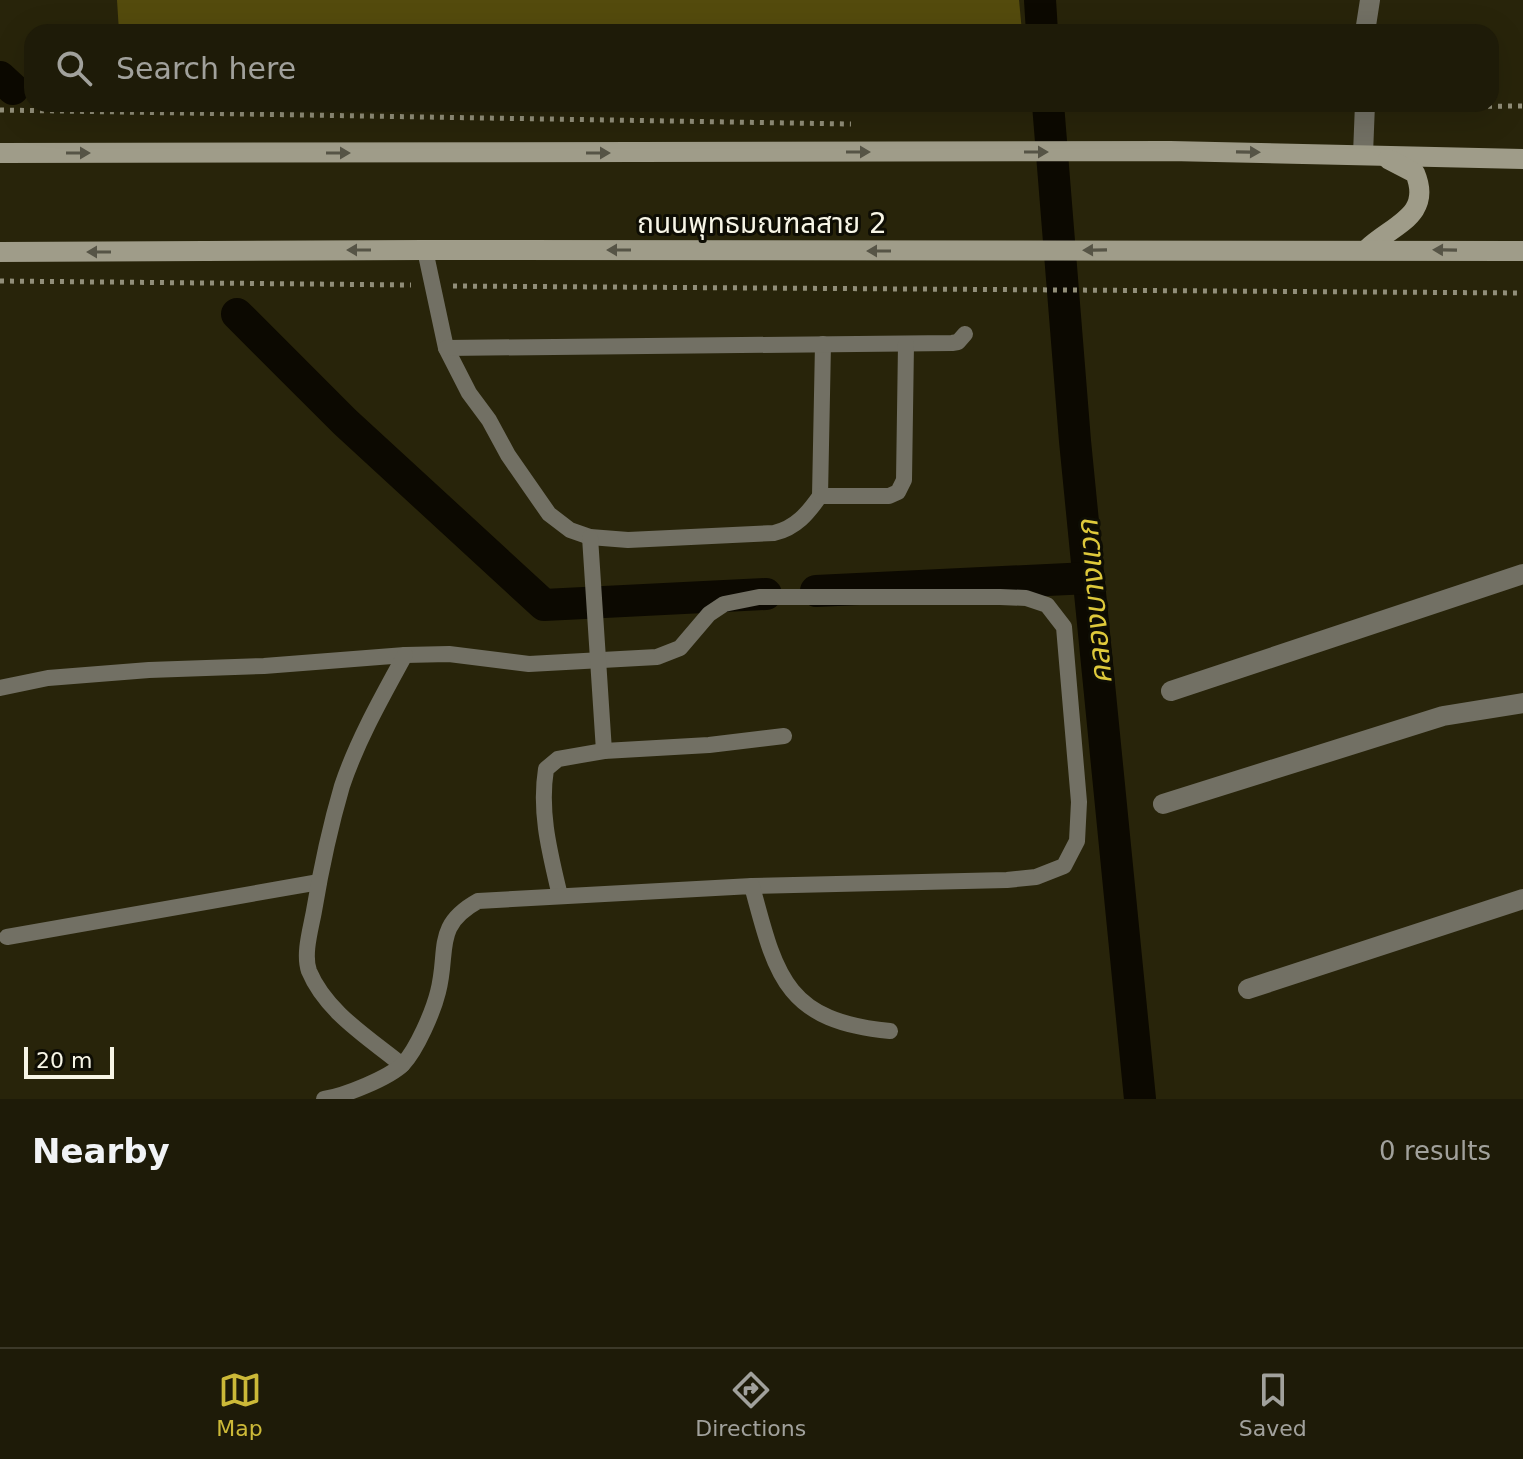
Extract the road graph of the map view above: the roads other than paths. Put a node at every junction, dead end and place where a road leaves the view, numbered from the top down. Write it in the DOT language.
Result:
graph roads {
  1 [pos="1370,0"];
  2 [pos="1366,24"];
  3 [pos="1366,112"];
  4 [pos="0,153"];
  5 [pos="1370,154"];
  6 [pos="1523,159"];
  7 [pos="1367,249"];
  8 [pos="425,250"];
  9 [pos="1523,251"];
  10 [pos="0,252"];
  11 [pos="965,334"];
  12 [pos="823,344"];
  13 [pos="906,344"];
  14 [pos="446,348"];
  15 [pos="820,496"];
  16 [pos="590,537"];
  17 [pos="1523,574"];
  18 [pos="405,655"];
  19 [pos="599,662"];
  20 [pos="0,688"];
  21 [pos="1171,691"];
  22 [pos="1523,703"];
  23 [pos="784,736"];
  24 [pos="604,751"];
  25 [pos="1163,804"];
  26 [pos="319,882"];
  27 [pos="752,886"];
  28 [pos="560,896"];
  29 [pos="1523,899"];
  30 [pos="7,937"];
  31 [pos="1248,989"];
  32 [pos="890,1031"];
  33 [pos="402,1065"];
  34 [pos="324,1099"];
  1 -- 2 [label="street"];
  3 -- 5 [label="street"];
  4 -- 5 [label="main road, one-way"];
  5 -- 6 [label="main road"];
  5 -- 7 [label="main road"];
  7 -- 8 [label="main road, ถนนพุทธมณฑลสาย 2, one-way"];
  9 -- 7 [label="main road, ถนนพุทธมณฑลสาย 2, one-way"];
  8 -- 10 [label="main road, ถนนพุทธมณฑลสาย 2, one-way"];
  8 -- 14 [label="lane"];
  11 -- 13 [label="lane"];
  12 -- 13 [label="lane"];
  12 -- 14 [label="lane"];
  12 -- 15 [label="lane"];
  13 -- 15 [label="lane"];
  14 -- 16 [label="lane"];
  15 -- 16 [label="lane"];
  16 -- 19 [label="lane"];
  17 -- 21 [label="street"];
  18 -- 19 [label="lane"];
  18 -- 20 [label="lane"];
  18 -- 26 [label="lane"];
  19 -- 24 [label="lane"];
  19 -- 27 [label="lane"];
  22 -- 25 [label="street"];
  23 -- 24 [label="lane"];
  24 -- 28 [label="lane"];
  26 -- 30 [label="lane"];
  26 -- 33 [label="lane"];
  27 -- 28 [label="lane"];
  27 -- 32 [label="lane"];
  28 -- 33 [label="lane"];
  29 -- 31 [label="street"];
  33 -- 34 [label="lane"];
}
